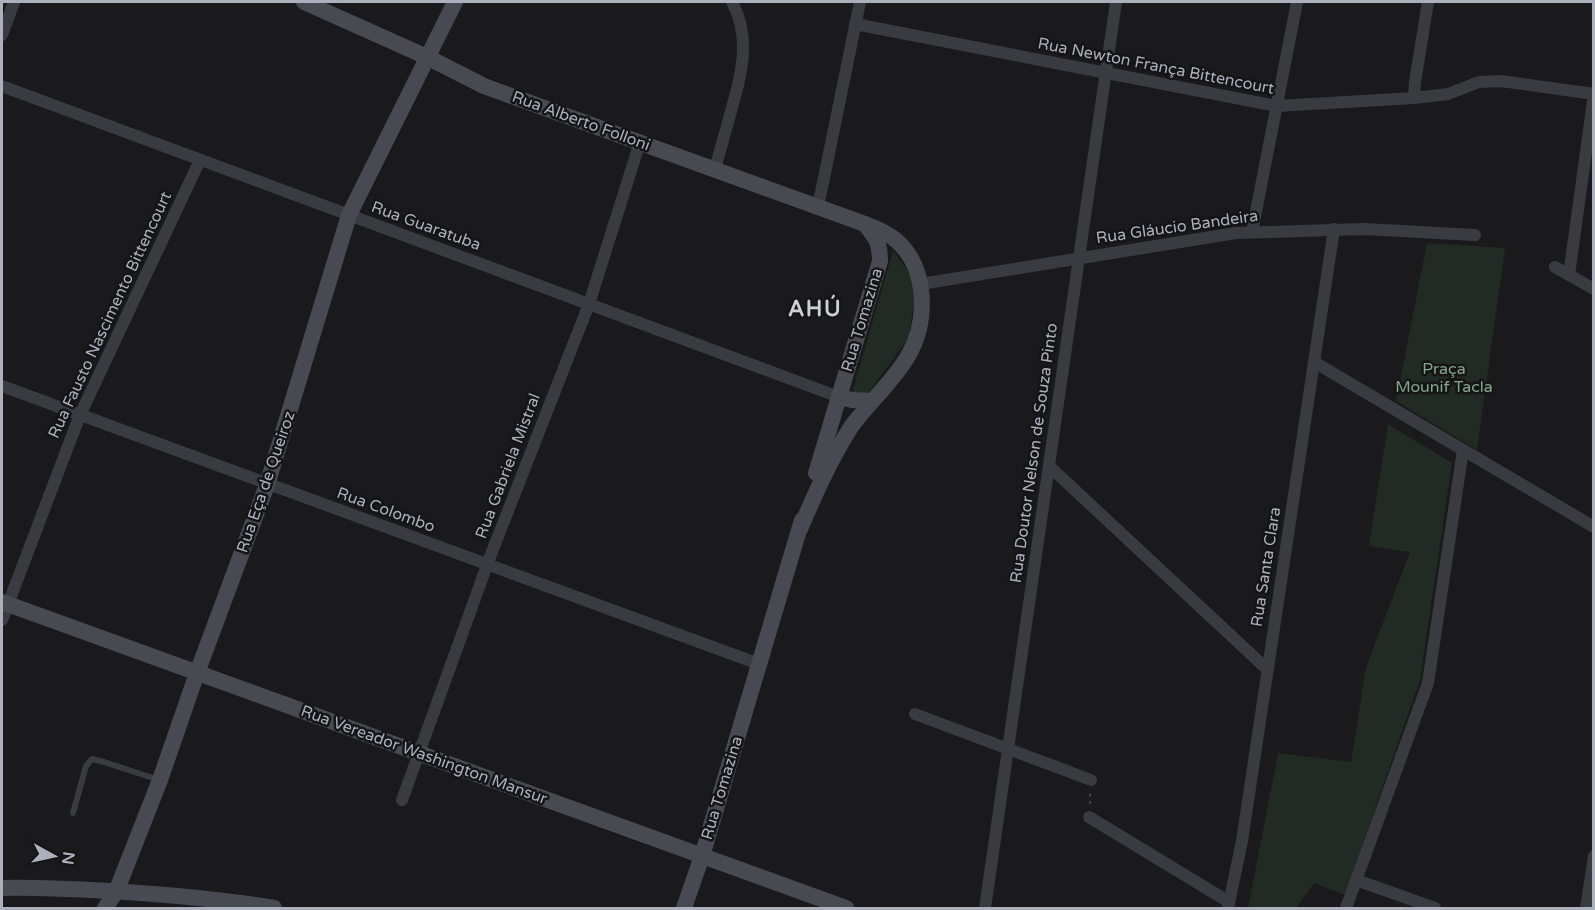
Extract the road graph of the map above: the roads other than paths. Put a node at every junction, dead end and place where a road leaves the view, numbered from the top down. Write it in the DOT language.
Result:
graph roads {
  1 [pos="14,2"];
  2 [pos="304,2"];
  3 [pos="455,2"];
  4 [pos="732,2"];
  5 [pos="860,2"];
  6 [pos="1116,2"];
  7 [pos="1297,2"];
  8 [pos="1428,2"];
  9 [pos="855,24"];
  10 [pos="2,35"];
  11 [pos="427,57"];
  12 [pos="1106,73"];
  13 [pos="2,86"];
  14 [pos="1593,94"];
  15 [pos="1414,98"];
  16 [pos="1277,106"];
  17 [pos="640,142"];
  18 [pos="200,160"];
  19 [pos="715,169"];
  20 [pos="818,207"];
  21 [pos="349,215"];
  22 [pos="865,224"];
  23 [pos="1334,229"];
  24 [pos="1252,231"];
  25 [pos="1475,235"];
  26 [pos="1079,259"];
  27 [pos="1555,267"];
  28 [pos="1569,275"];
  29 [pos="921,284"];
  30 [pos="1593,290"];
  31 [pos="589,304"];
  32 [pos="1314,362"];
  33 [pos="2,386"];
  34 [pos="839,397"];
  35 [pos="872,401"];
  36 [pos="80,415"];
  37 [pos="1463,450"];
  38 [pos="1049,466"];
  39 [pos="267,485"];
  40 [pos="1593,527"];
  41 [pos="800,529"];
  42 [pos="487,564"];
  43 [pos="5,603"];
  44 [pos="2,620"];
  45 [pos="759,664"];
  46 [pos="1268,670"];
  47 [pos="197,673"];
  48 [pos="915,714"];
  49 [pos="1008,749"];
  50 [pos="419,753"];
  51 [pos="160,780"];
  52 [pos="1090,780"];
  53 [pos="402,800"];
  54 [pos="73,813"];
  55 [pos="1089,817"];
  56 [pos="702,856"];
  57 [pos="1593,856"];
  58 [pos="1356,880"];
  59 [pos="2,888"];
  60 [pos="116,892"];
  61 [pos="203,904"];
  62 [pos="1229,905"];
  63 [pos="843,908"];
  64 [pos="105,909"];
  65 [pos="274,909"];
  66 [pos="684,909"];
  67 [pos="985,909"];
  68 [pos="1346,909"];
  69 [pos="1435,909"];
  70 [pos="1586,909"];
  1 -- 10 [label="street"];
  2 -- 11 [label="main road, Rua Alberto Folloni"];
  3 -- 11 [label="main road, Rua Eça de Queiroz"];
  4 -- 19 [label="street"];
  5 -- 9 [label="street"];
  6 -- 12 [label="street, Rua Doutor Nelson de Souza Pinto"];
  7 -- 16 [label="street"];
  8 -- 15 [label="street"];
  9 -- 12 [label="street, Rua Newton França Bittencourt"];
  9 -- 20 [label="street"];
  11 -- 17 [label="main road, Rua Alberto Folloni"];
  11 -- 21 [label="main road, Rua Eça de Queiroz"];
  12 -- 16 [label="street, Rua Newton França Bittencourt"];
  12 -- 26 [label="street, Rua Doutor Nelson de Souza Pinto"];
  13 -- 18 [label="street, Rua Guaratuba"];
  14 -- 15 [label="street, Rua Newton França Bittencourt"];
  14 -- 28 [label="street"];
  15 -- 16 [label="street, Rua Newton França Bittencourt"];
  16 -- 24 [label="street"];
  17 -- 19 [label="main road, Rua Alberto Folloni"];
  17 -- 31 [label="street, Rua Gabriela Mistral"];
  18 -- 21 [label="street, Rua Guaratuba"];
  18 -- 36 [label="street, Rua Fausto Nascimento Bittencourt"];
  19 -- 20 [label="main road, Rua Alberto Folloni"];
  20 -- 22 [label="main road, Rua Alberto Folloni"];
  21 -- 31 [label="street, Rua Guaratuba"];
  21 -- 39 [label="main road, Rua Eça de Queiroz"];
  22 -- 29 [label="main road, Rua Tomazina"];
  22 -- 34 [label="main road, Rua Tomazina"];
  23 -- 24 [label="street, Rua Gláucio Bandeira"];
  23 -- 25 [label="street, Rua Gláucio Bandeira"];
  23 -- 32 [label="street, Rua Santa Clara"];
  24 -- 26 [label="street, Rua Gláucio Bandeira"];
  26 -- 29 [label="street, Rua Gláucio Bandeira"];
  26 -- 38 [label="street, Rua Doutor Nelson de Souza Pinto"];
  27 -- 28 [label="street"];
  28 -- 30 [label="street"];
  29 -- 35 [label="main road, Rua Tomazina"];
  31 -- 34 [label="street, Rua Guaratuba"];
  31 -- 42 [label="street, Rua Gabriela Mistral"];
  32 -- 37 [label="street"];
  32 -- 46 [label="street, Rua Santa Clara"];
  33 -- 36 [label="street, Rua Colombo"];
  34 -- 35 [label="main road"];
  34 -- 41 [label="main road, Rua Tomazina"];
  35 -- 41 [label="main road, Rua Tomazina"];
  36 -- 39 [label="street, Rua Colombo"];
  36 -- 43 [label="street, Rua Fausto Nascimento Bittencourt"];
  37 -- 40 [label="street"];
  37 -- 58 [label="street"];
  38 -- 46 [label="street"];
  38 -- 49 [label="street, Rua Doutor Nelson de Souza Pinto"];
  39 -- 42 [label="street, Rua Colombo"];
  39 -- 47 [label="main road, Rua Eça de Queiroz"];
  41 -- 45 [label="main road, Rua Tomazina"];
  42 -- 45 [label="street, Rua Colombo"];
  42 -- 50 [label="street, Rua Gabriela Mistral"];
  43 -- 44 [label="street, Rua Fausto Nascimento Bittencourt"];
  43 -- 47 [label="main road, Rua Vereador Washington Mansur"];
  45 -- 56 [label="main road, Rua Tomazina"];
  46 -- 62 [label="street, Rua Santa Clara"];
  47 -- 50 [label="main road, Rua Vereador Washington Mansur"];
  47 -- 51 [label="main road, Rua Eça de Queiroz"];
  48 -- 49 [label="street"];
  49 -- 52 [label="street"];
  49 -- 67 [label="street, Rua Doutor Nelson de Souza Pinto"];
  50 -- 53 [label="street, Rua Gabriela Mistral"];
  50 -- 56 [label="main road, Rua Vereador Washington Mansur"];
  51 -- 54 [label="lane"];
  51 -- 60 [label="main road, Rua Eça de Queiroz"];
  55 -- 62 [label="street"];
  56 -- 63 [label="main road, Rua Vereador Washington Mansur"];
  56 -- 66 [label="main road, Rua Tomazina"];
  57 -- 70 [label="street"];
  58 -- 68 [label="street"];
  58 -- 69 [label="street"];
  59 -- 60 [label="main road"];
  60 -- 61 [label="main road"];
  60 -- 64 [label="main road, Rua Eça de Queiroz"];
  61 -- 65 [label="main road"];
}
